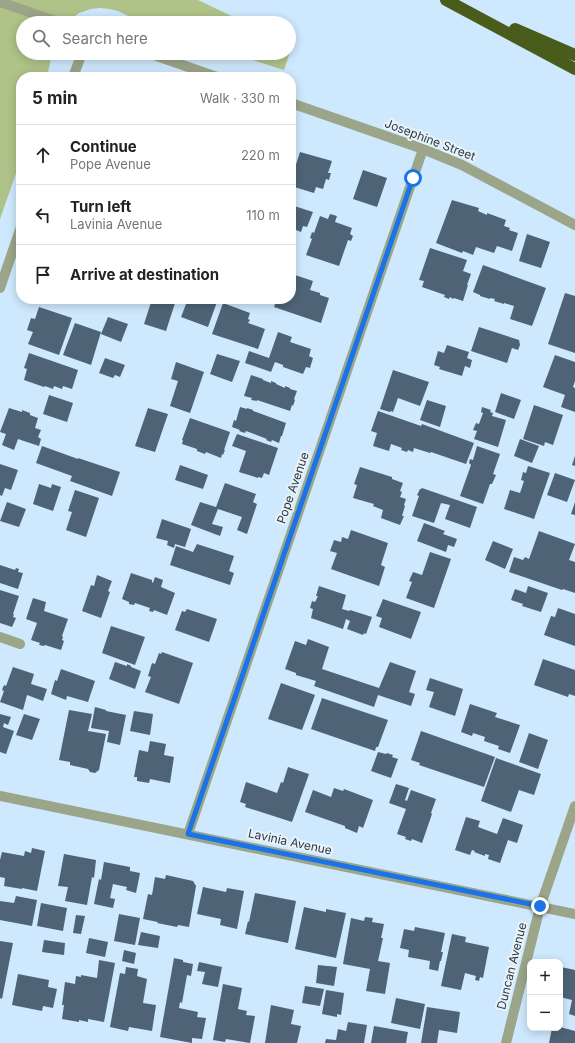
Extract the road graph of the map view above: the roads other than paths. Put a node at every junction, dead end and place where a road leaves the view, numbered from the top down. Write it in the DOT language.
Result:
graph roads {
  1 [pos="446,0"];
  2 [pos="449,0"];
  3 [pos="0,2"];
  4 [pos="41,16"];
  5 [pos="575,55"];
  6 [pos="79,60"];
  7 [pos="168,60"];
  8 [pos="575,69"];
  9 [pos="75,72"];
  10 [pos="203,72"];
  11 [pos="296,105"];
  12 [pos="422,149"];
  13 [pos="575,225"];
  14 [pos="16,242"];
  15 [pos="0,288"];
  16 [pos="0,637"];
  17 [pos="20,644"];
  18 [pos="0,796"];
  19 [pos="575,806"];
  20 [pos="188,834"];
  21 [pos="540,906"];
  22 [pos="575,914"];
  23 [pos="506,1043"];
  1 -- 8 [label="highway"];
  2 -- 5 [label="highway"];
  3 -- 4 [label="street"];
  6 -- 9 [label="street"];
  7 -- 10 [label="street"];
  11 -- 12 [label="street, Josephine Street"];
  12 -- 13 [label="street, Josephine Street"];
  12 -- 20 [label="street, Pope Avenue"];
  14 -- 15 [label="street"];
  16 -- 17 [label="street"];
  18 -- 20 [label="street, Lavinia Avenue"];
  19 -- 21 [label="street, Duncan Avenue"];
  20 -- 21 [label="street, Lavinia Avenue"];
  21 -- 22 [label="street, Lavinia Avenue"];
  21 -- 23 [label="street, Duncan Avenue"];
}
